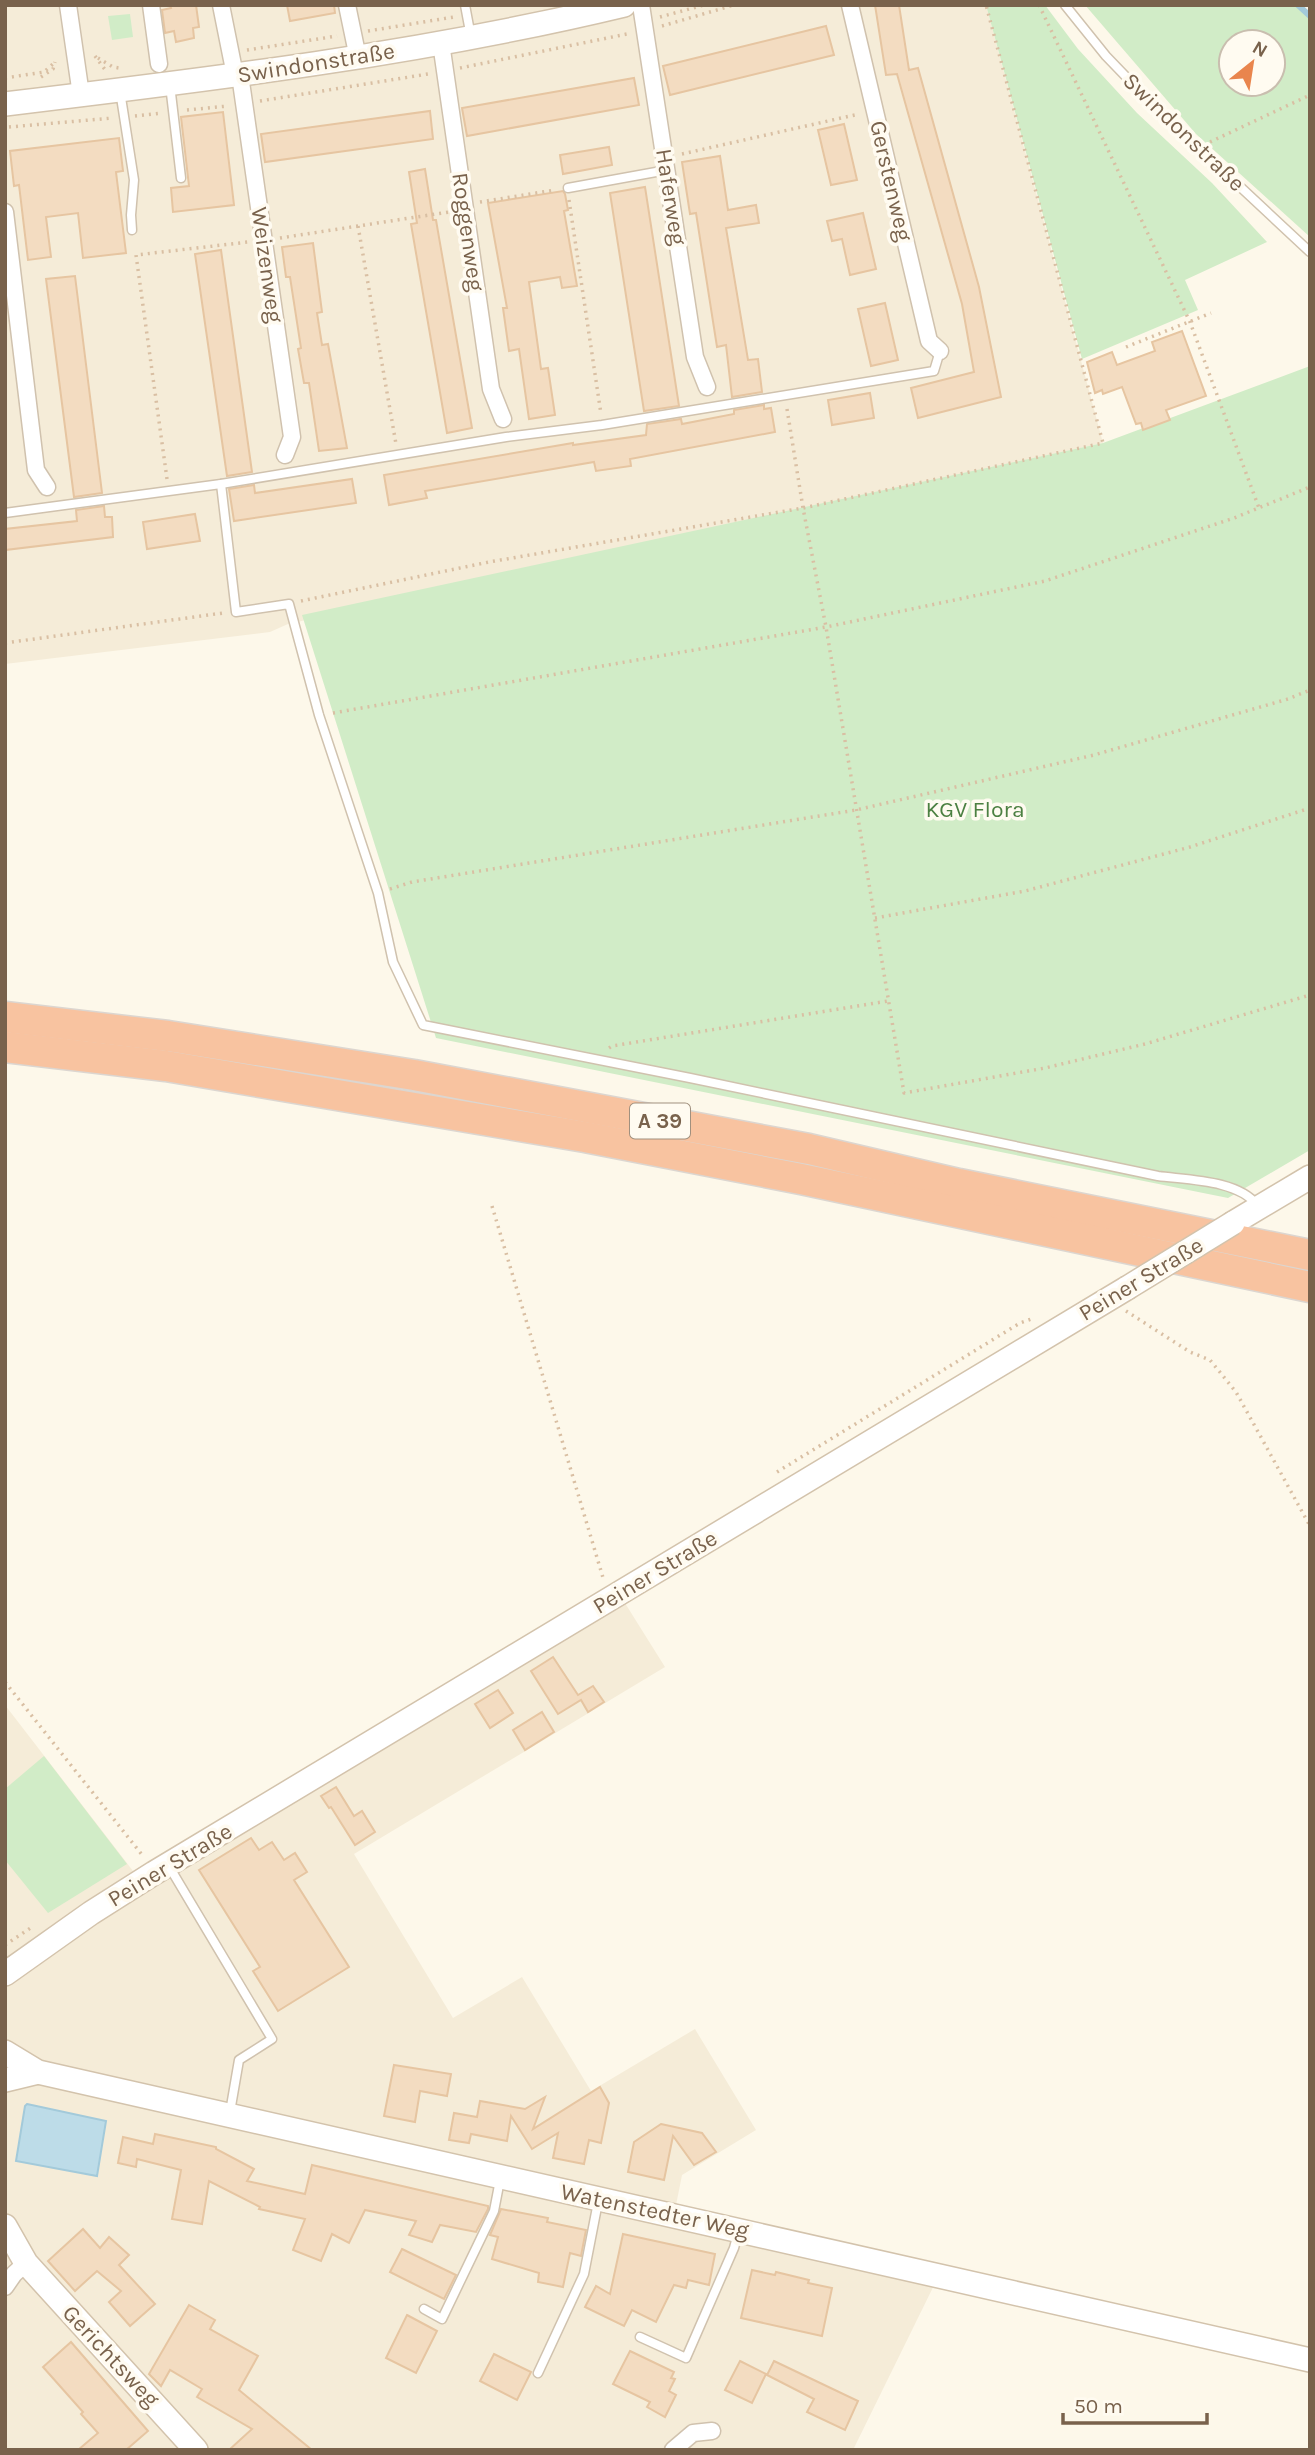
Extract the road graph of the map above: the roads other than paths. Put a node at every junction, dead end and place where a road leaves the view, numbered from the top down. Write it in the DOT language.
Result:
graph roads {
  1 [pos="68,5"];
  2 [pos="151,5"];
  3 [pos="221,5"];
  4 [pos="348,5"];
  5 [pos="465,5"];
  6 [pos="624,5"];
  7 [pos="850,5"];
  8 [pos="1065,5"];
  9 [pos="585,10"];
  10 [pos="643,19"];
  11 [pos="469,26"];
  12 [pos="441,43"];
  13 [pos="358,58"];
  14 [pos="159,64"];
  15 [pos="237,75"];
  16 [pos="170,85"];
  17 [pos="120,91"];
  18 [pos="81,95"];
  19 [pos="5,104"];
  20 [pos="666,164"];
  21 [pos="181,178"];
  22 [pos="568,188"];
  23 [pos="5,212"];
  24 [pos="132,230"];
  25 [pos="1310,252"];
  26 [pos="940,351"];
  27 [pos="707,387"];
  28 [pos="709,408"];
  29 [pos="503,419"];
  30 [pos="506,437"];
  31 [pos="285,455"];
  32 [pos="289,473"];
  33 [pos="221,484"];
  34 [pos="47,486"];
  35 [pos="50,507"];
  36 [pos="5,513"];
  37 [pos="5,1017"];
  38 [pos="5,1047"];
  39 [pos="1310,1177"];
  40 [pos="1259,1207"];
  41 [pos="1310,1255"];
  42 [pos="1310,1287"];
  43 [pos="161,1869"];
  44 [pos="5,1974"];
  45 [pos="5,2052"];
  46 [pos="38,2072"];
  47 [pos="5,2080"];
  48 [pos="229,2117"];
  49 [pos="500,2177"];
  50 [pos="598,2199"];
  51 [pos="5,2226"];
  52 [pos="739,2230"];
  53 [pos="26,2263"];
  54 [pos="5,2287"];
  55 [pos="424,2309"];
  56 [pos="640,2337"];
  57 [pos="1310,2360"];
  58 [pos="538,2373"];
  59 [pos="712,2431"];
  60 [pos="196,2450"];
  61 [pos="673,2450"];
  1 -- 18 [label="street"];
  2 -- 14 [label="street"];
  3 -- 15 [label="street, Weizenweg"];
  4 -- 13 [label="street"];
  5 -- 11 [label="lane"];
  6 -- 9 [label="street, Swindonstraße"];
  7 -- 26 [label="street, Gerstenweg"];
  8 -- 25 [label="lane, Swindonstraße"];
  9 -- 11 [label="street, Swindonstraße"];
  10 -- 20 [label="street, Haferweg"];
  11 -- 12 [label="street, Swindonstraße"];
  12 -- 13 [label="street, Swindonstraße"];
  12 -- 29 [label="street, Roggenweg"];
  13 -- 15 [label="street, Swindonstraße"];
  15 -- 16 [label="street, Swindonstraße"];
  15 -- 31 [label="street, Weizenweg"];
  16 -- 17 [label="street, Swindonstraße"];
  16 -- 21 [label="lane"];
  17 -- 18 [label="street, Swindonstraße"];
  17 -- 24 [label="lane"];
  18 -- 19 [label="street, Swindonstraße"];
  20 -- 22 [label="lane"];
  20 -- 27 [label="street, Haferweg"];
  23 -- 34 [label="street"];
  26 -- 28 [label="lane"];
  27 -- 28 [label="lane"];
  28 -- 30 [label="lane"];
  29 -- 30 [label="lane"];
  30 -- 32 [label="lane"];
  31 -- 32 [label="lane"];
  32 -- 33 [label="lane"];
  33 -- 35 [label="lane"];
  33 -- 40 [label="lane"];
  34 -- 35 [label="lane"];
  35 -- 36 [label="lane"];
  37 -- 41 [label="highway, A 39"];
  38 -- 42 [label="highway, A 39"];
  39 -- 40 [label="street, Peiner Straße"];
  40 -- 43 [label="street, Peiner Straße, bridge"];
  43 -- 44 [label="street, Peiner Straße"];
  43 -- 48 [label="lane"];
  45 -- 46 [label="street, Watenstedter Weg"];
  46 -- 47 [label="street"];
  46 -- 48 [label="street, Watenstedter Weg"];
  48 -- 49 [label="street, Watenstedter Weg"];
  49 -- 50 [label="street, Watenstedter Weg"];
  49 -- 55 [label="lane"];
  50 -- 52 [label="street, Watenstedter Weg"];
  50 -- 58 [label="lane"];
  51 -- 53 [label="street, Gerichtsweg"];
  52 -- 56 [label="lane"];
  52 -- 57 [label="street, Watenstedter Weg"];
  53 -- 54 [label="street"];
  53 -- 60 [label="street, Gerichtsweg"];
  59 -- 61 [label="street"];
}
